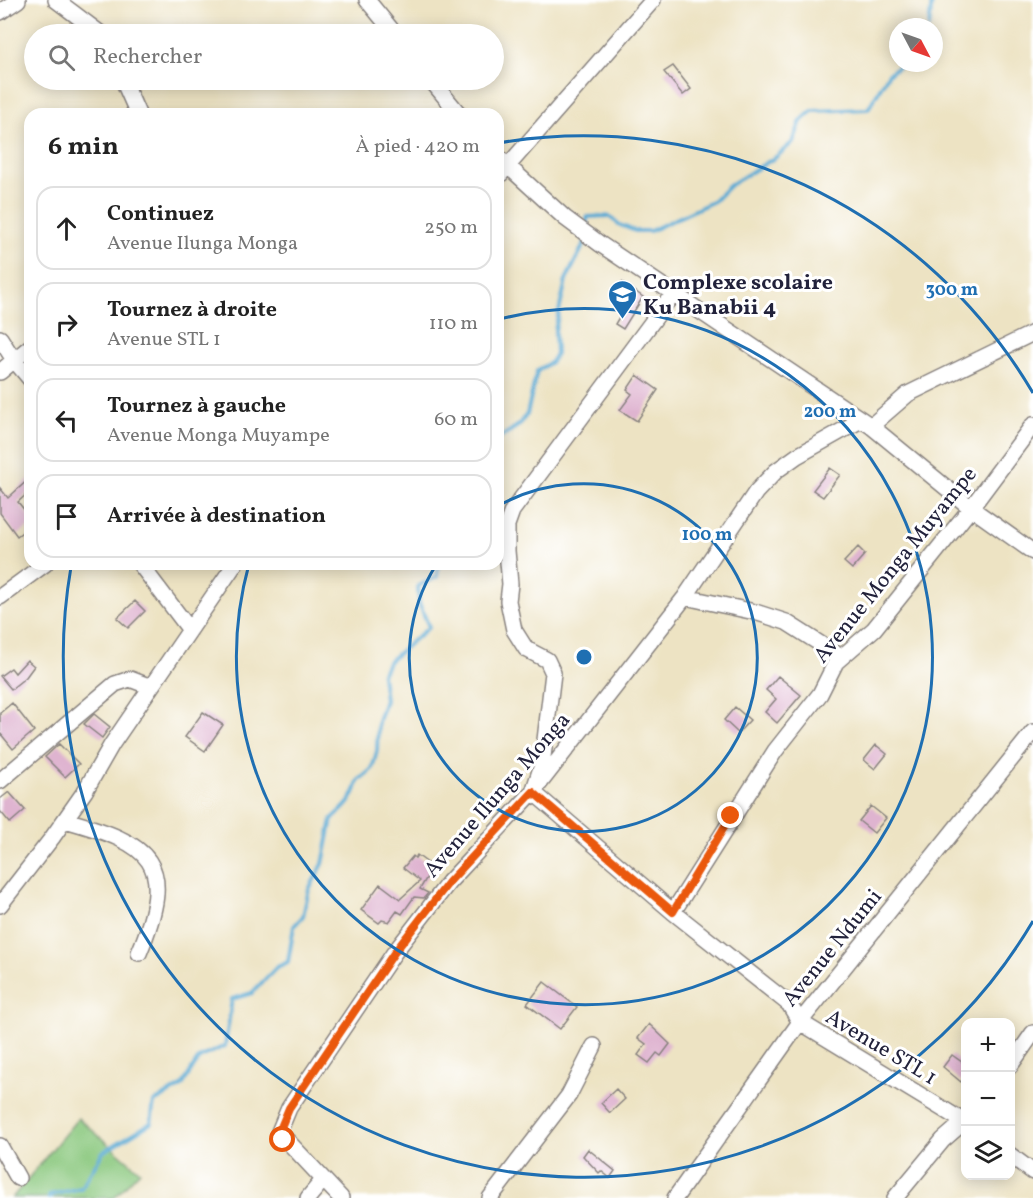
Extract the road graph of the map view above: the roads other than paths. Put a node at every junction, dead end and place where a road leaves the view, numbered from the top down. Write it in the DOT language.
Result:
graph roads {
  1 [pos="18,0"];
  2 [pos="56,0"];
  3 [pos="367,0"];
  4 [pos="653,0"];
  5 [pos="0,12"];
  6 [pos="88,24"];
  7 [pos="387,24"];
  8 [pos="127,90"];
  9 [pos="439,90"];
  10 [pos="135,108"];
  11 [pos="454,108"];
  12 [pos="504,163"];
  13 [pos="504,168"];
  14 [pos="672,295"];
  15 [pos="1033,333"];
  16 [pos="0,338"];
  17 [pos="24,352"];
  18 [pos="14,360"];
  19 [pos="0,372"];
  20 [pos="24,372"];
  21 [pos="866,423"];
  22 [pos="1033,425"];
  23 [pos="971,508"];
  24 [pos="1033,552"];
  25 [pos="37,570"];
  26 [pos="145,570"];
  27 [pos="231,570"];
  28 [pos="0,597"];
  29 [pos="685,597"];
  30 [pos="702,602"];
  31 [pos="668,618"];
  32 [pos="190,630"];
  33 [pos="841,657"];
  34 [pos="151,687"];
  35 [pos="1033,732"];
  36 [pos="0,781"];
  37 [pos="533,792"];
  38 [pos="65,820"];
  39 [pos="0,905"];
  40 [pos="673,912"];
  41 [pos="139,953"];
  42 [pos="800,1022"];
  43 [pos="1033,1033"];
  44 [pos="594,1046"];
  45 [pos="1015,1060"];
  46 [pos="961,1120"];
  47 [pos="961,1125"];
  48 [pos="0,1146"];
  49 [pos="1015,1158"];
  50 [pos="1033,1172"];
  51 [pos="18,1178"];
  52 [pos="323,1180"];
  53 [pos="308,1198"];
  54 [pos="341,1198"];
  55 [pos="490,1198"];
  56 [pos="675,1198"];
  57 [pos="895,1198"];
  1 -- 5 [label="street"];
  2 -- 6 [label="street"];
  3 -- 7 [label="street"];
  4 -- 12 [label="street"];
  8 -- 10 [label="street"];
  9 -- 11 [label="street"];
  13 -- 14 [label="street"];
  14 -- 21 [label="street"];
  14 -- 37 [label="street"];
  15 -- 21 [label="street, Avenue Ilunga Monga"];
  16 -- 18 [label="street"];
  17 -- 18 [label="street"];
  18 -- 19 [label="street"];
  18 -- 20 [label="street"];
  21 -- 23 [label="street"];
  21 -- 29 [label="street, Avenue Ilunga Monga"];
  22 -- 23 [label="street, Avenue Monga Muyampe"];
  23 -- 24 [label="street"];
  23 -- 33 [label="street, Avenue Monga Muyampe"];
  25 -- 28 [label="street"];
  26 -- 32 [label="street"];
  27 -- 32 [label="street"];
  29 -- 30 [label="street"];
  29 -- 31 [label="street, Avenue Ilunga Monga"];
  30 -- 31 [label="street"];
  30 -- 33 [label="street"];
  31 -- 37 [label="street, Avenue Ilunga Monga"];
  32 -- 34 [label="street"];
  33 -- 40 [label="street, Avenue Monga Muyampe"];
  34 -- 36 [label="street"];
  34 -- 38 [label="street"];
  35 -- 42 [label="street, Avenue Ndumi"];
  37 -- 40 [label="street, Avenue STL 1"];
  37 -- 52 [label="street, Avenue Ilunga Monga"];
  38 -- 39 [label="street"];
  38 -- 41 [label="street"];
  40 -- 42 [label="street, Avenue STL 1"];
  42 -- 46 [label="street, Avenue STL 1"];
  42 -- 56 [label="street, Avenue Ndumi"];
  43 -- 45 [label="street"];
  44 -- 55 [label="street"];
  47 -- 57 [label="street"];
  48 -- 51 [label="street"];
  49 -- 50 [label="street"];
  52 -- 53 [label="street"];
  52 -- 54 [label="street, Avenue Ilunga Monga"];
}
